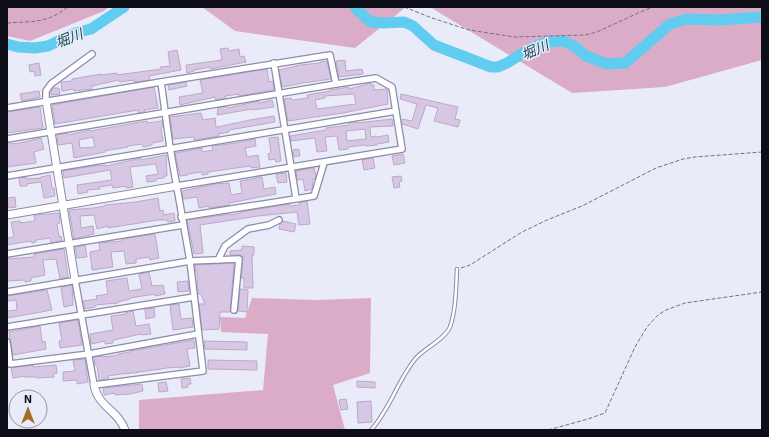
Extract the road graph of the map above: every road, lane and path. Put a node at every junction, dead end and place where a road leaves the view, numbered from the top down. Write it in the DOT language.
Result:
graph roads {
  1 [pos="68,7"];
  2 [pos="404,7"];
  3 [pos="654,7"];
  4 [pos="7,24"];
  5 [pos="92,54"];
  6 [pos="274,63"];
  7 [pos="161,82"];
  8 [pos="336,84"];
  9 [pos="278,93"];
  10 [pos="46,101"];
  11 [pos="7,108"];
  12 [pos="396,111"];
  13 [pos="165,113"];
  14 [pos="285,130"];
  15 [pos="51,132"];
  16 [pos="7,139"];
  17 [pos="170,148"];
  18 [pos="762,152"];
  19 [pos="324,163"];
  20 [pos="57,167"];
  21 [pos="290,168"];
  22 [pos="7,176"];
  23 [pos="177,186"];
  24 [pos="296,198"];
  25 [pos="63,206"];
  26 [pos="7,215"];
  27 [pos="181,218"];
  28 [pos="279,220"];
  29 [pos="183,225"];
  30 [pos="69,244"];
  31 [pos="7,254"];
  32 [pos="218,260"];
  33 [pos="190,261"];
  34 [pos="457,269"];
  35 [pos="75,280"];
  36 [pos="7,292"];
  37 [pos="762,292"];
  38 [pos="194,297"];
  39 [pos="234,310"];
  40 [pos="82,316"];
  41 [pos="7,327"];
  42 [pos="198,334"];
  43 [pos="7,342"];
  44 [pos="89,354"];
  45 [pos="9,364"];
  46 [pos="94,385"];
  47 [pos="125,430"];
  48 [pos="371,430"];
  49 [pos="548,430"];
  1 -- 4 [label="path"];
  2 -- 3 [label="path"];
  5 -- 10 [label="street"];
  6 -- 7 [label="street"];
  6 -- 8 [label="street"];
  6 -- 9 [label="street"];
  7 -- 10 [label="street"];
  7 -- 13 [label="street"];
  8 -- 9 [label="street"];
  8 -- 12 [label="street"];
  9 -- 13 [label="street"];
  9 -- 14 [label="street"];
  10 -- 11 [label="street"];
  10 -- 15 [label="street"];
  12 -- 14 [label="street"];
  12 -- 19 [label="street"];
  13 -- 15 [label="street"];
  13 -- 17 [label="street"];
  14 -- 17 [label="street"];
  14 -- 21 [label="street"];
  15 -- 16 [label="street"];
  15 -- 20 [label="street"];
  17 -- 20 [label="street"];
  17 -- 23 [label="street"];
  18 -- 34 [label="path"];
  19 -- 21 [label="street"];
  19 -- 24 [label="street"];
  20 -- 22 [label="street"];
  20 -- 25 [label="street"];
  21 -- 23 [label="street"];
  21 -- 24 [label="street"];
  23 -- 25 [label="street"];
  23 -- 27 [label="street"];
  24 -- 27 [label="street"];
  25 -- 26 [label="street"];
  25 -- 30 [label="street"];
  27 -- 29 [label="street"];
  28 -- 32 [label="street"];
  29 -- 30 [label="street"];
  29 -- 33 [label="street"];
  30 -- 31 [label="street"];
  30 -- 35 [label="street"];
  32 -- 33 [label="street"];
  32 -- 39 [label="street"];
  33 -- 35 [label="street"];
  33 -- 38 [label="street"];
  34 -- 48 [label="lane"];
  35 -- 36 [label="street"];
  35 -- 40 [label="street"];
  37 -- 49 [label="path"];
  38 -- 40 [label="street"];
  38 -- 42 [label="street"];
  40 -- 41 [label="street"];
  40 -- 44 [label="street"];
  42 -- 44 [label="street"];
  42 -- 46 [label="street"];
  43 -- 45 [label="street"];
  44 -- 45 [label="street"];
  44 -- 46 [label="street"];
  46 -- 47 [label="street"];
}
